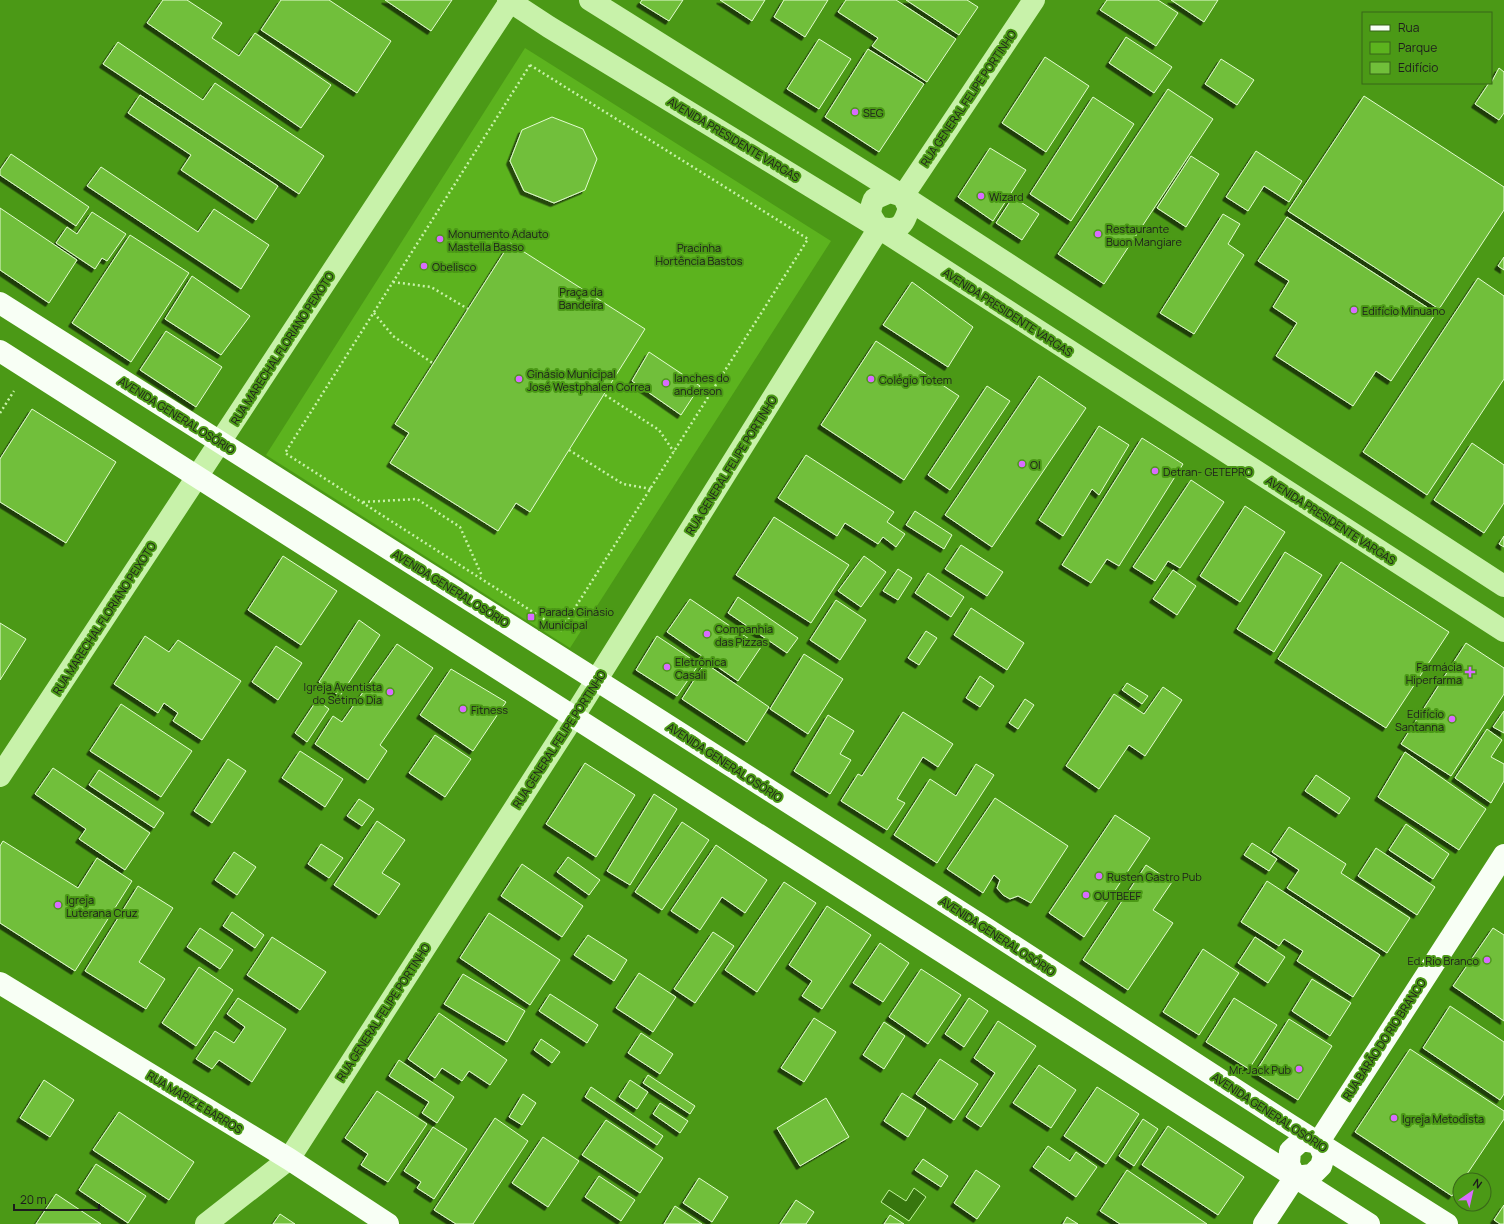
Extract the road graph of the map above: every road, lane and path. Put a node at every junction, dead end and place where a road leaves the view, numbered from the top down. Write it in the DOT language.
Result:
graph roads {
  1 [pos="510,0"];
  2 [pos="590,0"];
  3 [pos="1034,0"];
  4 [pos="903,196"];
  5 [pos="879,228"];
  6 [pos="393,282"];
  7 [pos="0,303"];
  8 [pos="468,309"];
  9 [pos="374,313"];
  10 [pos="0,351"];
  11 [pos="434,364"];
  12 [pos="605,395"];
  13 [pos="220,443"];
  14 [pos="569,450"];
  15 [pos="674,452"];
  16 [pos="197,477"];
  17 [pos="651,489"];
  18 [pos="361,502"];
  19 [pos="484,581"];
  20 [pos="1504,586"];
  21 [pos="1504,631"];
  22 [pos="596,680"];
  23 [pos="574,716"];
  24 [pos="0,776"];
  25 [pos="1504,855"];
  26 [pos="0,983"];
  27 [pos="1318,1143"];
  28 [pos="289,1159"];
  29 [pos="1295,1177"];
  30 [pos="206,1224"];
  31 [pos="388,1224"];
  32 [pos="1264,1224"];
  33 [pos="1369,1224"];
  34 [pos="1447,1224"];
  1 -- 5 [label="street, AVENIDA PRESIDENTE VARGAS"];
  1 -- 13 [label="street, RUA MARECHAL FLORIANO PEIXOTO"];
  2 -- 4 [label="street"];
  3 -- 4 [label="street, RUA GENERAL FELIPE PORTINHO"];
  4 -- 5 [label="street"];
  4 -- 5 [label="street"];
  4 -- 20 [label="street"];
  5 -- 21 [label="street, AVENIDA PRESIDENTE VARGAS"];
  5 -- 22 [label="street, RUA GENERAL FELIPE PORTINHO"];
  6 -- 8 [label="path"];
  6 -- 9 [label="path"];
  6 -- 15 [label="path"];
  7 -- 13 [label="main road, AVENIDA GENERAL OSÓRIO"];
  9 -- 11 [label="path"];
  9 -- 18 [label="path"];
  10 -- 16 [label="main road"];
  12 -- 15 [label="path"];
  13 -- 16 [label="street, RUA MARECHAL FLORIANO PEIXOTO"];
  13 -- 22 [label="main road, AVENIDA GENERAL OSÓRIO"];
  14 -- 17 [label="path"];
  15 -- 17 [label="path"];
  16 -- 23 [label="main road"];
  16 -- 24 [label="street, RUA MARECHAL FLORIANO PEIXOTO"];
  17 -- 19 [label="path"];
  18 -- 19 [label="path"];
  18 -- 19 [label="path"];
  22 -- 23 [label="street, RUA GENERAL FELIPE PORTINHO"];
  22 -- 27 [label="main road, AVENIDA GENERAL OSÓRIO"];
  23 -- 28 [label="street, RUA GENERAL FELIPE PORTINHO"];
  23 -- 29 [label="main road"];
  25 -- 27 [label="main road, RUA BARÃO DO RIO BRANCO"];
  26 -- 28 [label="main road, RUA MARIZ E BARROS"];
  27 -- 29 [label="main road"];
  27 -- 34 [label="main road, AVENIDA GENERAL OSÓRIO"];
  28 -- 30 [label="street, RUA GENERAL FELIPE PORTINHO"];
  28 -- 31 [label="main road, RUA MARIZ E BARROS"];
  29 -- 32 [label="main road"];
  29 -- 33 [label="main road"];
}
